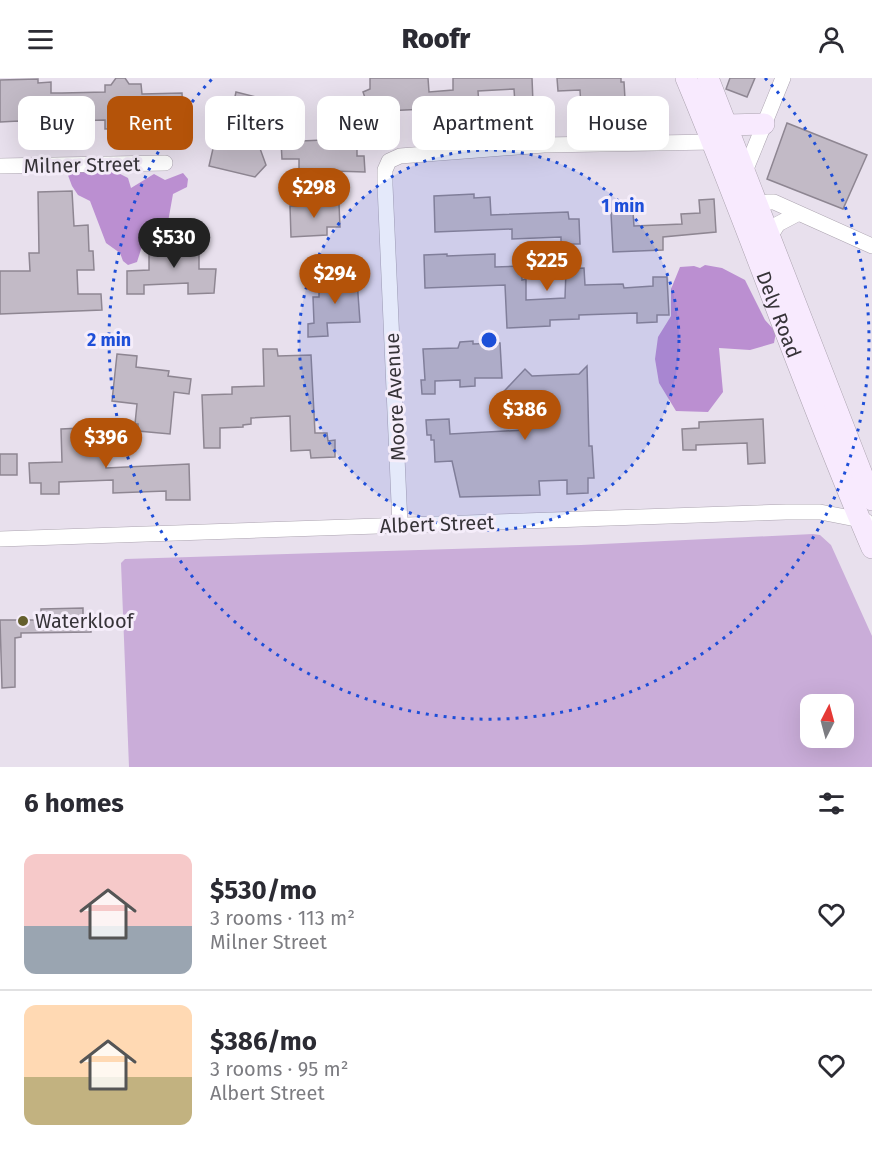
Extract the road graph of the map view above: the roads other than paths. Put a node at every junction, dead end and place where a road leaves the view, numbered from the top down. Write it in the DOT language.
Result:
graph roads {
  1 [pos="686,78"];
  2 [pos="708,78"];
  3 [pos="783,78"];
  4 [pos="764,124"];
  5 [pos="728,125"];
  6 [pos="713,142"];
  7 [pos="165,163"];
  8 [pos="0,166"];
  9 [pos="746,169"];
  10 [pos="760,208"];
  11 [pos="797,214"];
  12 [pos="771,235"];
  13 [pos="872,246"];
  14 [pos="754,249"];
  15 [pos="872,500"];
  16 [pos="866,522"];
  17 [pos="400,525"];
  18 [pos="0,539"];
  19 [pos="872,548"];
  1 -- 6 [label="main road, Dely Road"];
  2 -- 5 [label="main road, Dely Road"];
  3 -- 4 [label="street"];
  4 -- 5 [label="main road"];
  4 -- 9 [label="street"];
  5 -- 9 [label="main road, Dely Road"];
  6 -- 14 [label="main road, Dely Road"];
  6 -- 17 [label="street, Moore Avenue"];
  7 -- 8 [label="street, Milner Street"];
  9 -- 10 [label="main road, Dely Road"];
  9 -- 14 [label="main road"];
  10 -- 11 [label="street"];
  10 -- 12 [label="main road, Dely Road"];
  11 -- 12 [label="street"];
  11 -- 13 [label="street"];
  12 -- 15 [label="main road, Dely Road"];
  14 -- 16 [label="main road, Dely Road"];
  16 -- 17 [label="street, Albert Street"];
  16 -- 19 [label="main road, Dely Road"];
  17 -- 18 [label="street, Albert Street"];
}
